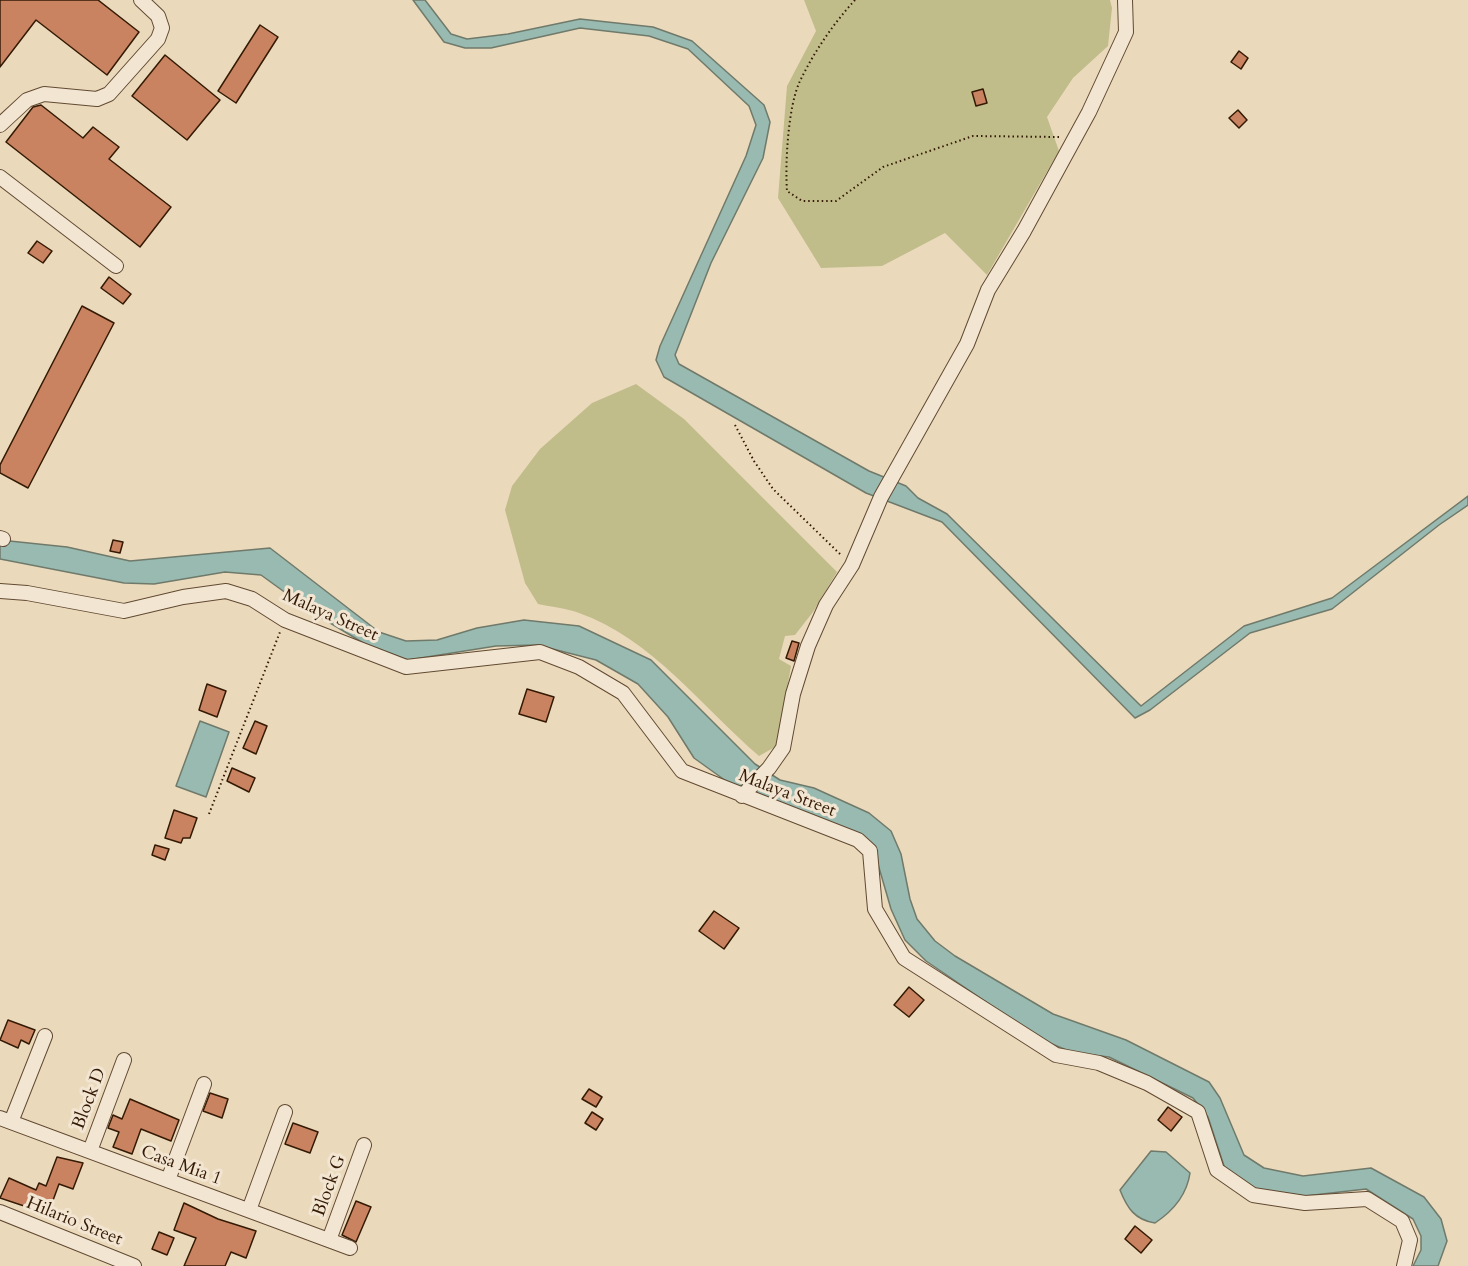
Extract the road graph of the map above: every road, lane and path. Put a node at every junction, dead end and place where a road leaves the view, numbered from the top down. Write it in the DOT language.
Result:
graph roads {
  1 [pos="141,0"];
  2 [pos="855,0"];
  3 [pos="1125,0"];
  4 [pos="0,125"];
  5 [pos="1074,138"];
  6 [pos="0,177"];
  7 [pos="116,266"];
  8 [pos="735,425"];
  9 [pos="852,565"];
  10 [pos="0,591"];
  11 [pos="285,620"];
  12 [pos="741,796"];
  13 [pos="209,814"];
  14 [pos="45,1036"];
  15 [pos="124,1060"];
  16 [pos="204,1084"];
  17 [pos="285,1112"];
  18 [pos="6,1120"];
  19 [pos="364,1144"];
  20 [pos="90,1151"];
  21 [pos="168,1180"];
  22 [pos="249,1210"];
  23 [pos="0,1212"];
  24 [pos="329,1240"];
  25 [pos="350,1248"];
  26 [pos="134,1266"];
  27 [pos="1404,1266"];
  1 -- 4 [label="street"];
  2 -- 5 [label="path"];
  3 -- 5 [label="street"];
  5 -- 9 [label="street"];
  6 -- 7 [label="street"];
  8 -- 9 [label="path"];
  9 -- 12 [label="street"];
  10 -- 11 [label="street, Malaya Street"];
  11 -- 12 [label="street, Malaya Street"];
  11 -- 13 [label="path"];
  12 -- 27 [label="street, Malaya Street"];
  14 -- 18 [label="street"];
  15 -- 20 [label="street, Block D"];
  16 -- 21 [label="street"];
  17 -- 22 [label="street"];
  18 -- 20 [label="street, Casa Mia 1"];
  19 -- 24 [label="street, Block G"];
  20 -- 21 [label="street, Casa Mia 1"];
  21 -- 22 [label="street, Casa Mia 1"];
  22 -- 24 [label="street, Casa Mia 1"];
  23 -- 26 [label="street, Hilario Street"];
  24 -- 25 [label="street, Casa Mia 1"];
}
